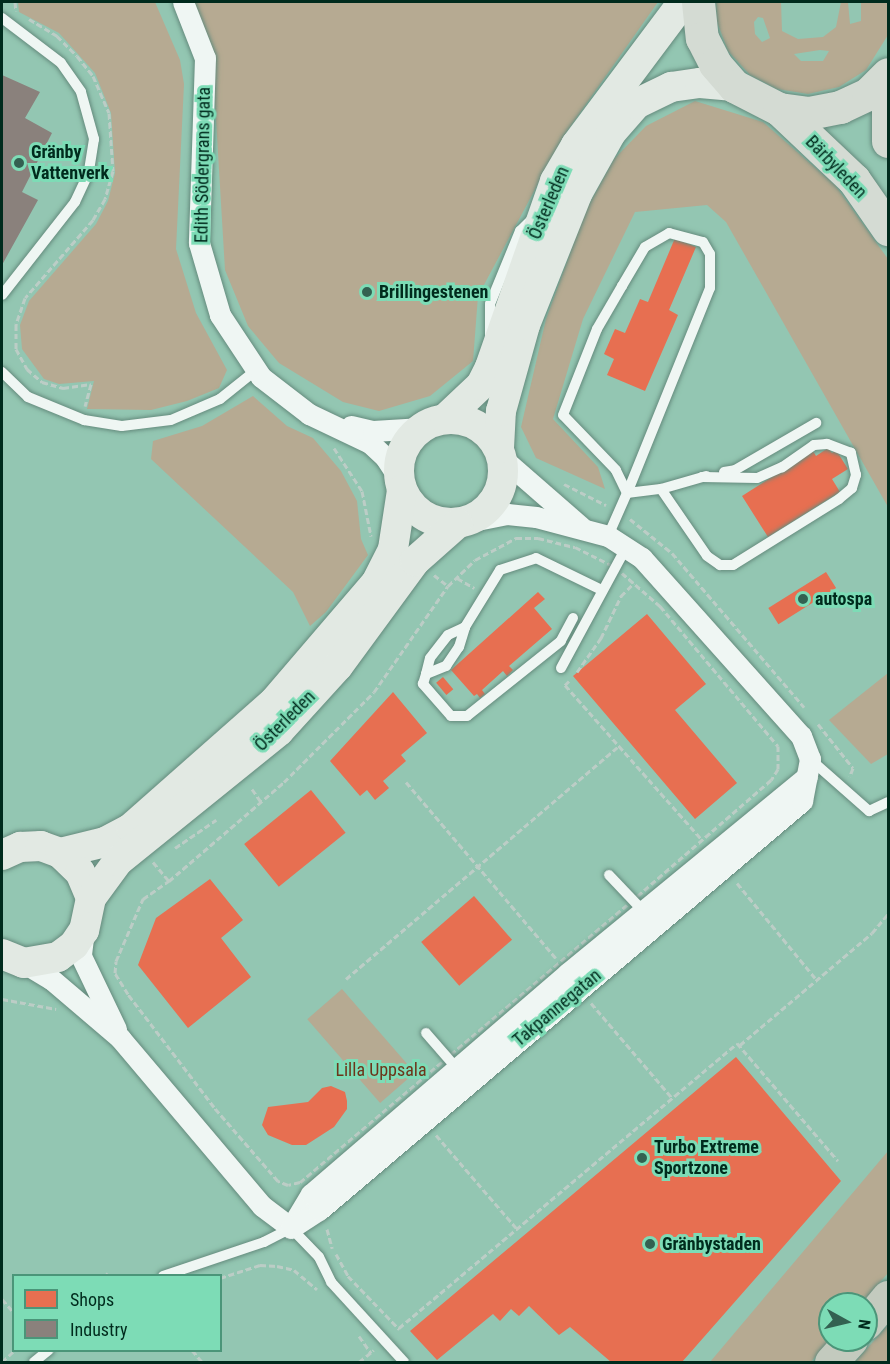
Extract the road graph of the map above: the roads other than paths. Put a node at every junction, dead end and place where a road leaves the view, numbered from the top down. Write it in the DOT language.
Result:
graph roads {
  1 [pos="183,2"];
  2 [pos="683,2"];
  3 [pos="698,2"];
  4 [pos="2,18"];
  5 [pos="888,74"];
  6 [pos="734,86"];
  7 [pos="888,86"];
  8 [pos="779,109"];
  9 [pos="888,141"];
  10 [pos="888,229"];
  11 [pos="2,295"];
  12 [pos="255,371"];
  13 [pos="2,372"];
  14 [pos="434,423"];
  15 [pos="816,423"];
  16 [pos="330,432"];
  17 [pos="501,453"];
  18 [pos="702,477"];
  19 [pos="401,485"];
  20 [pos="661,489"];
  21 [pos="627,493"];
  22 [pos="463,523"];
  23 [pos="580,527"];
  24 [pos="608,536"];
  25 [pos="626,548"];
  26 [pos="404,555"];
  27 [pos="602,590"];
  28 [pos="573,618"];
  29 [pos="465,627"];
  30 [pos="561,668"];
  31 [pos="426,674"];
  32 [pos="808,768"];
  33 [pos="888,802"];
  34 [pos="60,853"];
  35 [pos="2,855"];
  36 [pos="609,875"];
  37 [pos="91,898"];
  38 [pos="645,912"];
  39 [pos="84,930"];
  40 [pos="8,957"];
  41 [pos="426,1033"];
  42 [pos="120,1038"];
  43 [pos="457,1069"];
  44 [pos="291,1228"];
  45 [pos="167,1274"];
  46 [pos="888,1297"];
  47 [pos="878,1309"];
  48 [pos="46,1352"];
  49 [pos="34,1362"];
  50 [pos="404,1362"];
  1 -- 12 [label="street, Edith Södergrans gata"];
  2 -- 14 [label="main road, Österleden"];
  3 -- 6 [label="main road"];
  4 -- 11 [label="lane"];
  5 -- 8 [label="main road"];
  6 -- 8 [label="main road"];
  6 -- 17 [label="main road, Österleden"];
  7 -- 9 [label="main road"];
  8 -- 10 [label="main road, Bärbyleden"];
  12 -- 13 [label="lane"];
  12 -- 16 [label="street, Edith Södergrans gata"];
  14 -- 16 [label="street"];
  14 -- 17 [label="main road"];
  14 -- 19 [label="main road"];
  15 -- 18 [label="lane"];
  16 -- 19 [label="street"];
  17 -- 22 [label="main road"];
  17 -- 23 [label="street"];
  18 -- 20 [label="lane"];
  18 -- 20 [label="lane"];
  19 -- 22 [label="main road"];
  19 -- 26 [label="main road, Österleden"];
  20 -- 21 [label="lane"];
  21 -- 21 [label="lane"];
  21 -- 24 [label="lane"];
  22 -- 23 [label="street"];
  22 -- 26 [label="main road, Österleden"];
  23 -- 24 [label="street"];
  24 -- 25 [label="street"];
  25 -- 27 [label="lane"];
  25 -- 32 [label="street"];
  26 -- 34 [label="main road, Österleden"];
  26 -- 37 [label="main road, Österleden"];
  27 -- 29 [label="lane"];
  27 -- 30 [label="lane"];
  28 -- 31 [label="lane"];
  29 -- 31 [label="lane"];
  29 -- 31 [label="lane"];
  32 -- 33 [label="lane"];
  32 -- 38 [label="street, Takpannegatan"];
  34 -- 35 [label="main road"];
  34 -- 37 [label="main road"];
  36 -- 38 [label="lane"];
  37 -- 39 [label="main road"];
  38 -- 43 [label="street, Takpannegatan"];
  39 -- 40 [label="main road"];
  39 -- 42 [label="street"];
  40 -- 42 [label="street"];
  41 -- 43 [label="lane"];
  42 -- 44 [label="street"];
  43 -- 44 [label="street, Takpannegatan"];
  44 -- 45 [label="lane"];
  44 -- 50 [label="lane"];
  46 -- 47 [label="highway"];
  48 -- 49 [label="lane"];
}
